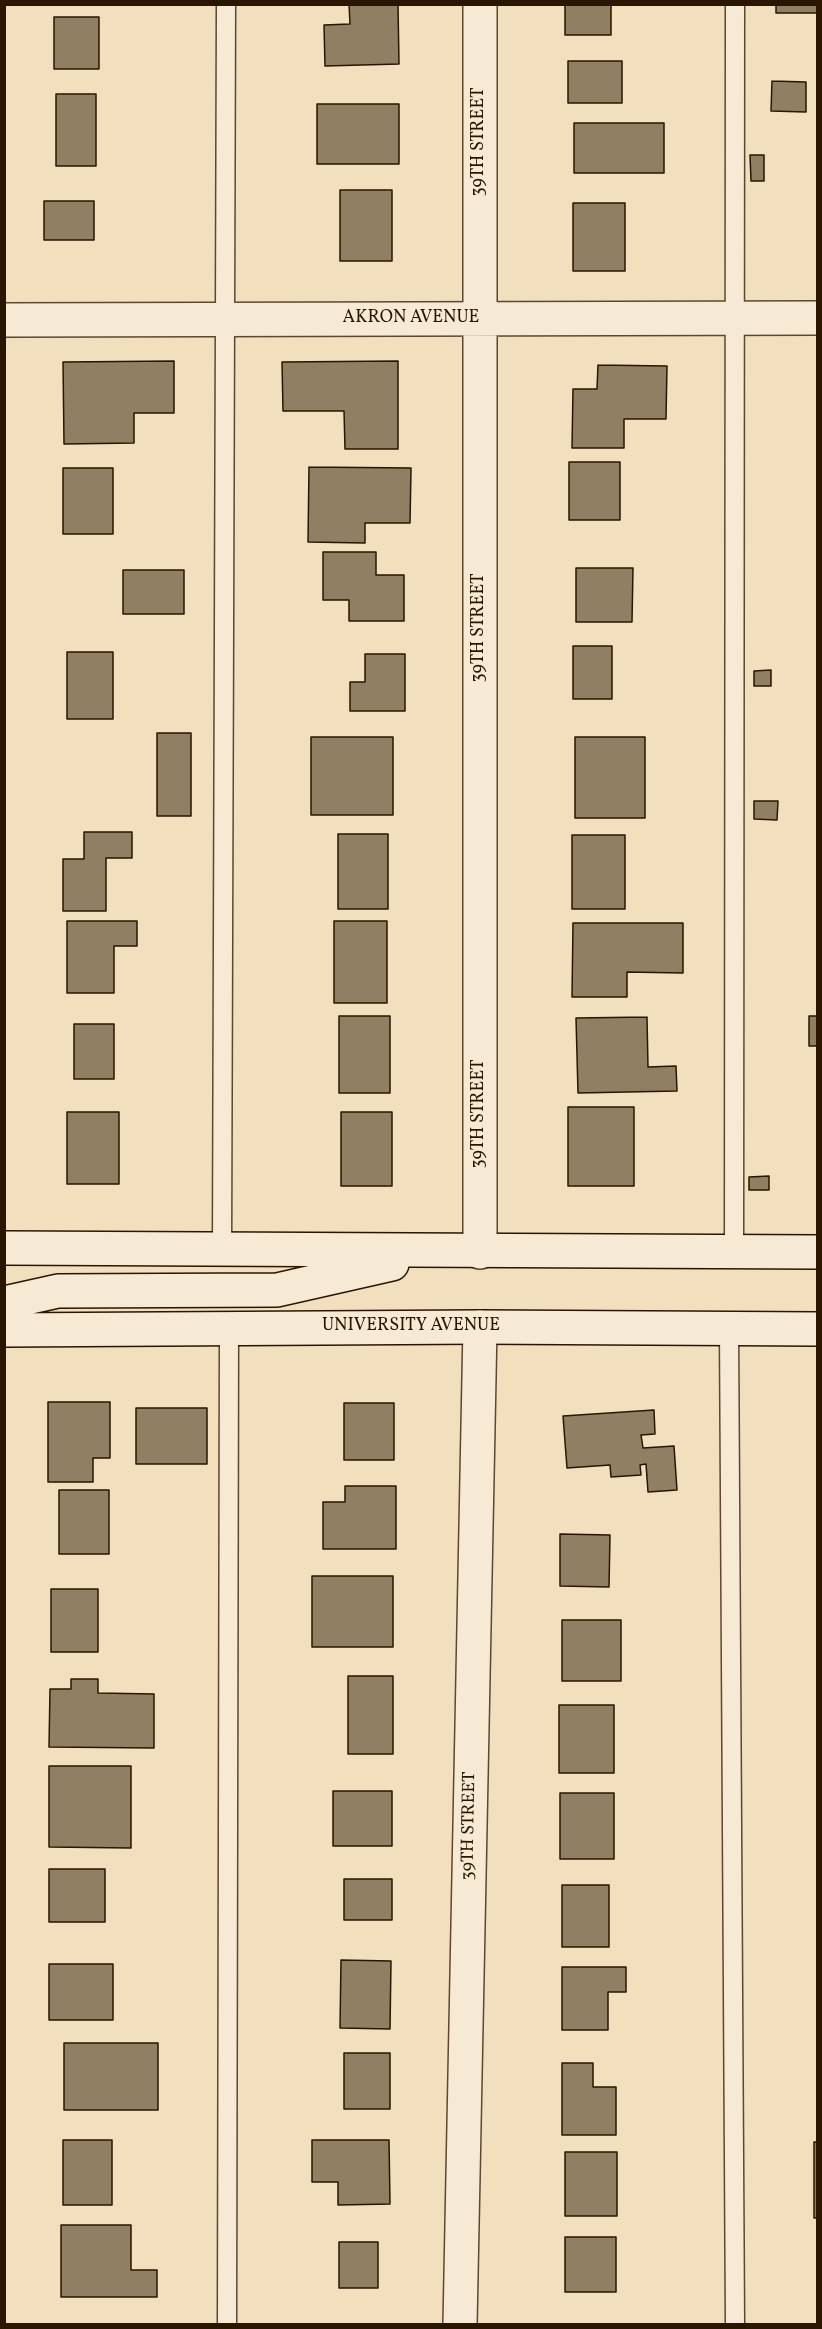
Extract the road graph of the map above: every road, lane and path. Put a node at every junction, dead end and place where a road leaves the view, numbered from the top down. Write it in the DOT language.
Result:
graph roads {
  1 [pos="226,4"];
  2 [pos="480,4"];
  3 [pos="735,4"];
  4 [pos="735,318"];
  5 [pos="818,318"];
  6 [pos="480,319"];
  7 [pos="4,320"];
  8 [pos="226,320"];
  9 [pos="4,1248"];
  10 [pos="222,1250"];
  11 [pos="818,1251"];
  12 [pos="465,1252"];
  13 [pos="734,1252"];
  14 [pos="4,1303"];
  15 [pos="480,1327"];
  16 [pos="230,1328"];
  17 [pos="729,1328"];
  18 [pos="818,1329"];
  19 [pos="4,1330"];
  20 [pos="227,2325"];
  21 [pos="460,2325"];
  22 [pos="735,2325"];
  1 -- 8 [label="lane"];
  2 -- 6 [label="street, 39TH STREET"];
  3 -- 4 [label="lane"];
  4 -- 5 [label="street, AKRON AVENUE"];
  4 -- 6 [label="street, AKRON AVENUE"];
  4 -- 13 [label="lane"];
  6 -- 8 [label="street, AKRON AVENUE"];
  6 -- 12 [label="street, 39TH STREET"];
  7 -- 8 [label="street, AKRON AVENUE"];
  8 -- 10 [label="lane"];
  9 -- 10 [label="street"];
  10 -- 12 [label="street"];
  11 -- 13 [label="street"];
  12 -- 13 [label="street"];
  12 -- 14 [label="street"];
  15 -- 16 [label="street, UNIVERSITY AVENUE"];
  15 -- 17 [label="street, UNIVERSITY AVENUE"];
  15 -- 21 [label="street, 39TH STREET"];
  16 -- 19 [label="street, UNIVERSITY AVENUE"];
  16 -- 20 [label="lane"];
  17 -- 18 [label="street, UNIVERSITY AVENUE"];
  17 -- 22 [label="lane"];
}
